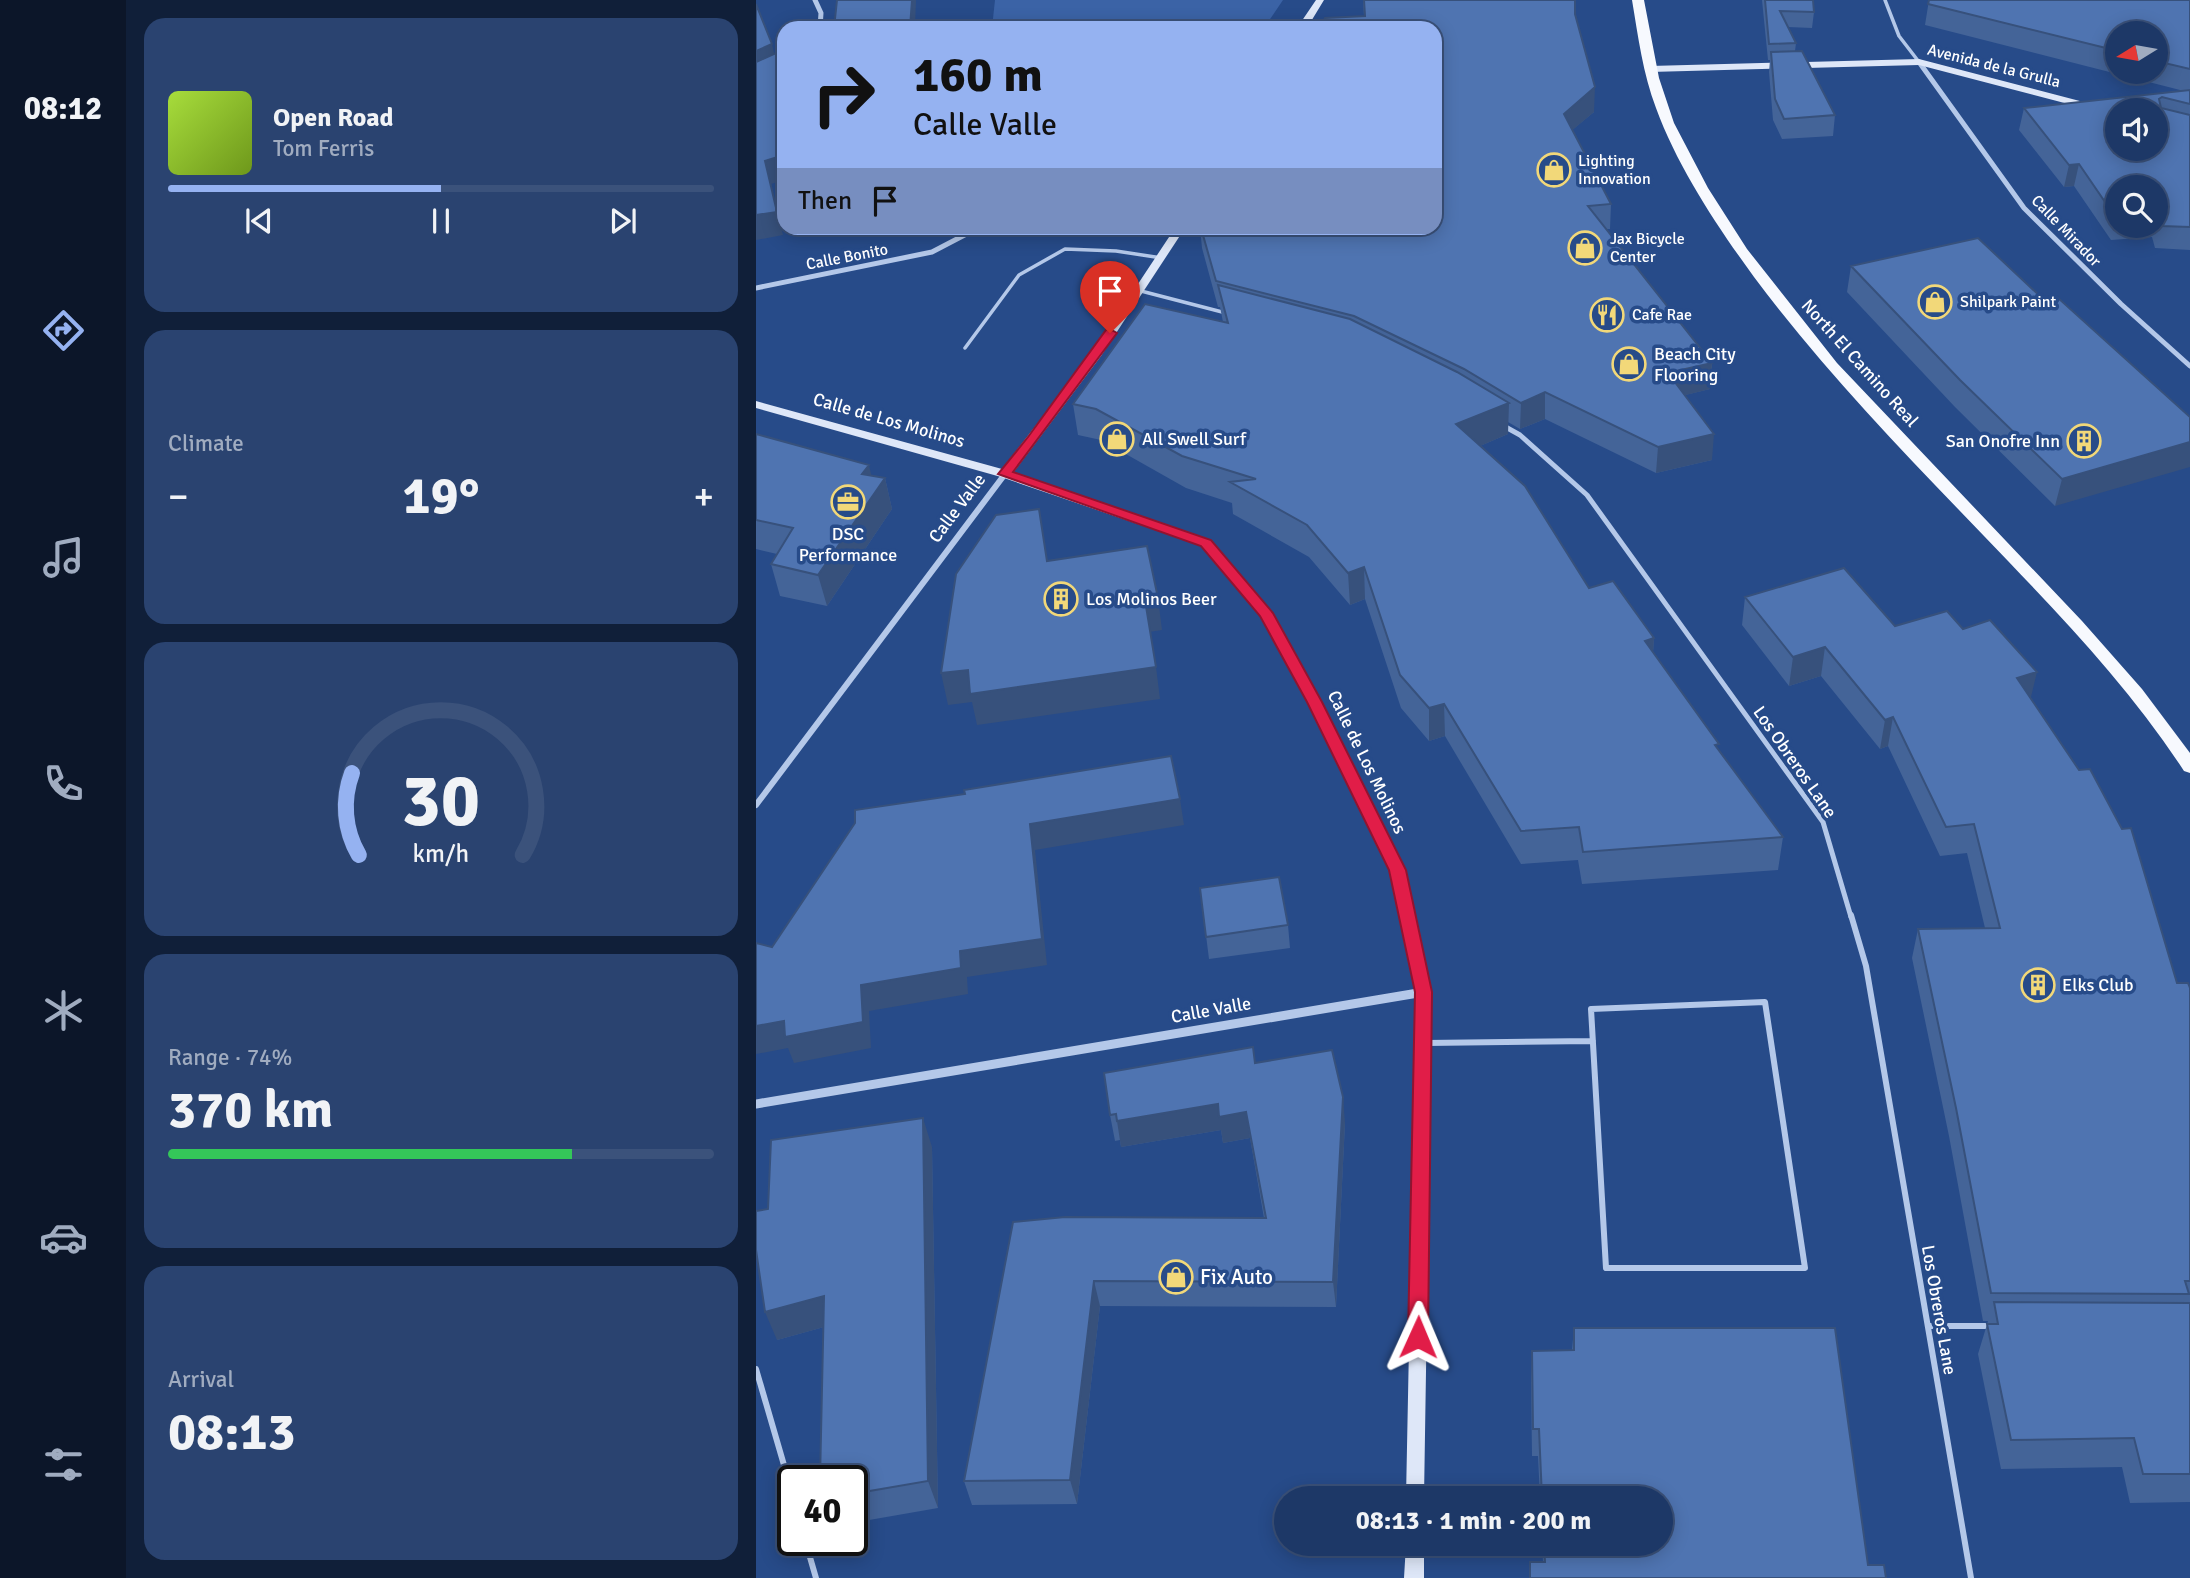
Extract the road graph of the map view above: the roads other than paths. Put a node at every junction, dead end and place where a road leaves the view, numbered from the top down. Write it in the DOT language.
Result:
graph roads {
  1 [pos="815,0"];
  2 [pos="1320,0"];
  3 [pos="1638,0"];
  4 [pos="1885,0"];
  5 [pos="820,21"];
  6 [pos="1306,21"];
  7 [pos="1919,62"];
  8 [pos="1650,69"];
  9 [pos="2105,111"];
  10 [pos="966,235"];
  11 [pos="1176,235"];
  12 [pos="1161,258"];
  13 [pos="756,288"];
  14 [pos="1141,290"];
  15 [pos="1234,315"];
  16 [pos="965,348"];
  17 [pos="2190,366"];
  18 [pos="756,404"];
  19 [pos="1497,421"];
  20 [pos="1005,474"];
  21 [pos="2190,766"];
  22 [pos="756,805"];
  23 [pos="1424,992"];
  24 [pos="1593,1041"];
  25 [pos="1423,1043"];
  26 [pos="756,1104"];
  27 [pos="1928,1326"];
  28 [pos="1995,1326"];
  29 [pos="756,1369"];
  30 [pos="784,1465"];
  31 [pos="1415,1486"];
  32 [pos="810,1556"];
  33 [pos="1415,1556"];
  34 [pos="816,1578"];
  35 [pos="1414,1578"];
  36 [pos="1971,1578"];
  1 -- 5 [label="street"];
  2 -- 6 [label="street"];
  3 -- 8 [label="main road, North El Camino Real"];
  4 -- 7 [label="lane"];
  7 -- 8 [label="street, Avenida de la Grulla"];
  7 -- 9 [label="street, Avenida de la Grulla"];
  7 -- 17 [label="street, Calle Mirador"];
  8 -- 21 [label="main road, North El Camino Real"];
  10 -- 13 [label="street, Calle Bonito"];
  11 -- 12 [label="street, Calle Valle"];
  12 -- 14 [label="street, Calle Valle"];
  12 -- 16 [label="lane"];
  14 -- 15 [label="lane"];
  14 -- 20 [label="street, Calle Valle"];
  18 -- 20 [label="street, Calle de Los Molinos"];
  19 -- 27 [label="lane, Los Obreros Lane"];
  20 -- 22 [label="street, Calle Valle"];
  20 -- 23 [label="street, Calle de Los Molinos"];
  23 -- 25 [label="street, Calle de Los Molinos"];
  23 -- 26 [label="street, Calle Valle"];
  24 -- 24 [label="lane"];
  24 -- 25 [label="lane"];
  25 -- 31 [label="street, Calle de Los Molinos"];
  27 -- 28 [label="lane"];
  27 -- 36 [label="lane, Los Obreros Lane"];
  29 -- 30 [label="lane"];
  32 -- 34 [label="lane"];
  33 -- 35 [label="street"];
}
